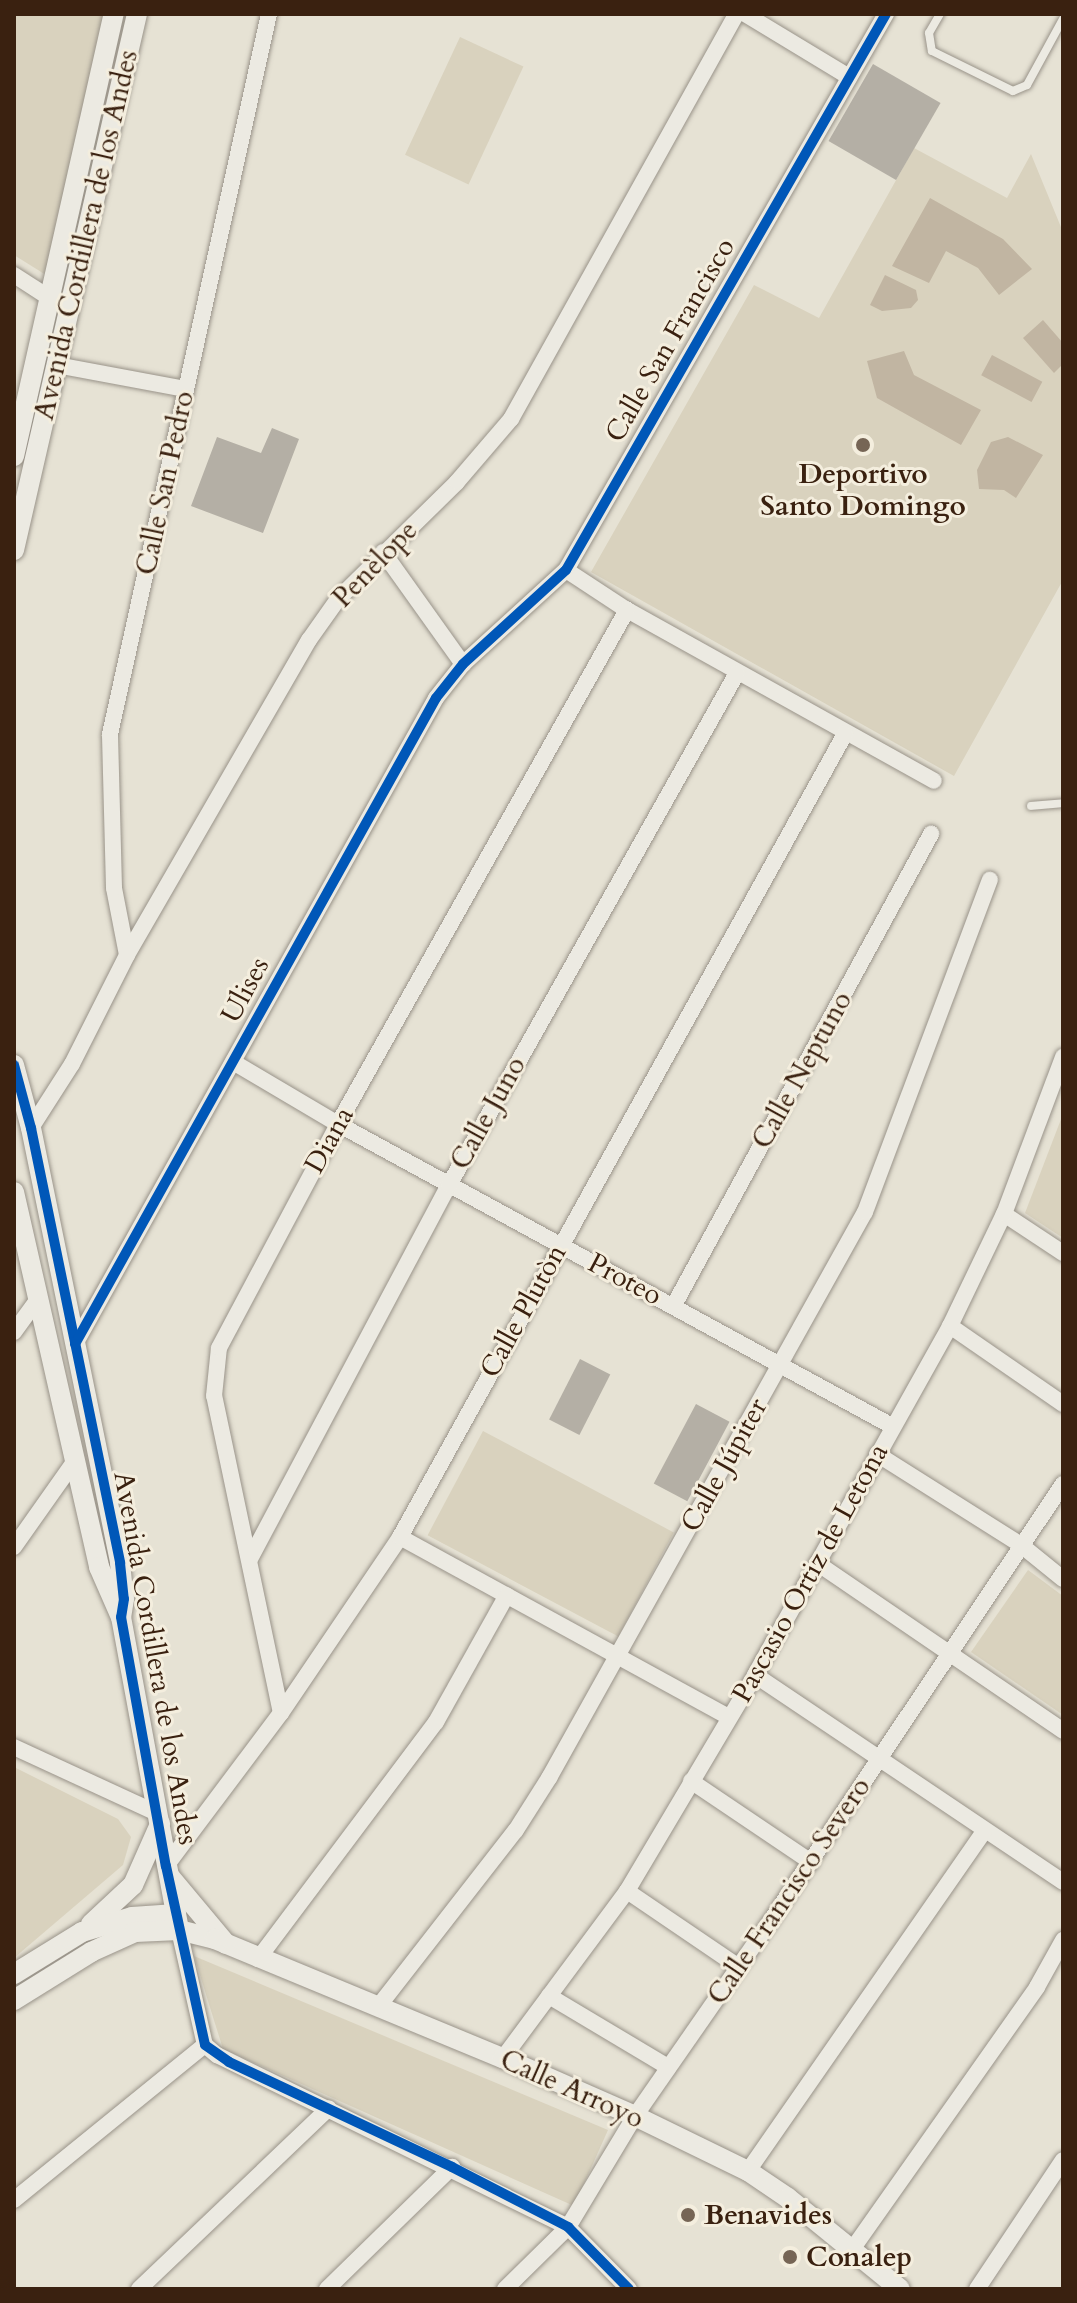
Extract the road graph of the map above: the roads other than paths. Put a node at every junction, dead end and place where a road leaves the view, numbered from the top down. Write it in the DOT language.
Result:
graph roads {
  1 [pos="114,14"];
  2 [pos="137,14"];
  3 [pos="269,14"];
  4 [pos="736,14"];
  5 [pos="745,14"];
  6 [pos="886,14"];
  7 [pos="940,14"];
  8 [pos="1063,19"];
  9 [pos="849,77"];
  10 [pos="14,275"];
  11 [pos="48,297"];
  12 [pos="57,365"];
  13 [pos="185,389"];
  14 [pos="19,416"];
  15 [pos="14,456"];
  16 [pos="14,550"];
  17 [pos="383,552"];
  18 [pos="566,570"];
  19 [pos="627,610"];
  20 [pos="463,664"];
  21 [pos="737,673"];
  22 [pos="845,734"];
  23 [pos="934,781"];
  24 [pos="1063,803"];
  25 [pos="1031,806"];
  26 [pos="931,834"];
  27 [pos="990,880"];
  28 [pos="127,955"];
  29 [pos="1063,1057"];
  30 [pos="233,1062"];
  31 [pos="14,1065"];
  32 [pos="338,1124"];
  33 [pos="31,1128"];
  34 [pos="449,1185"];
  35 [pos="14,1192"];
  36 [pos="1004,1214"];
  37 [pos="560,1245"];
  38 [pos="1063,1253"];
  39 [pos="38,1299"];
  40 [pos="674,1305"];
  41 [pos="950,1326"];
  42 [pos="14,1332"];
  43 [pos="75,1344"];
  44 [pos="781,1364"];
  45 [pos="1063,1404"];
  46 [pos="892,1426"];
  47 [pos="877,1454"];
  48 [pos="76,1459"];
  49 [pos="1063,1484"];
  50 [pos="400,1537"];
  51 [pos="1021,1545"];
  52 [pos="14,1547"];
  53 [pos="250,1559"];
  54 [pos="817,1563"];
  55 [pos="1063,1579"];
  56 [pos="507,1595"];
  57 [pos="121,1617"];
  58 [pos="950,1652"];
  59 [pos="617,1654"];
  60 [pos="755,1675"];
  61 [pos="281,1713"];
  62 [pos="729,1717"];
  63 [pos="1063,1731"];
  64 [pos="14,1747"];
  65 [pos="879,1759"];
  66 [pos="691,1781"];
  67 [pos="159,1818"];
  68 [pos="984,1832"];
  69 [pos="811,1862"];
  70 [pos="167,1870"];
  71 [pos="1063,1882"];
  72 [pos="627,1891"];
  73 [pos="152,1914"];
  74 [pos="178,1922"];
  75 [pos="82,1932"];
  76 [pos="113,1940"];
  77 [pos="1063,1940"];
  78 [pos="220,1942"];
  79 [pos="258,1959"];
  80 [pos="739,1967"];
  81 [pos="14,1974"];
  82 [pos="549,1996"];
  83 [pos="14,2000"];
  84 [pos="378,2007"];
  85 [pos="205,2045"];
  86 [pos="503,2058"];
  87 [pos="668,2067"];
  88 [pos="329,2108"];
  89 [pos="635,2116"];
  90 [pos="1063,2160"];
  91 [pos="452,2167"];
  92 [pos="748,2171"];
  93 [pos="14,2200"];
  94 [pos="568,2227"];
  95 [pos="851,2251"];
  96 [pos="139,2289"];
  97 [pos="327,2289"];
  98 [pos="505,2289"];
  99 [pos="629,2289"];
  100 [pos="900,2289"];
  101 [pos="977,2289"];
  1 -- 11 [label="street, Avenida Cordillera de los Andes"];
  2 -- 12 [label="street, Avenida Cordillera de los Andes"];
  3 -- 13 [label="street, Calle San Pedro"];
  4 -- 17 [label="street, Penèlope"];
  5 -- 9 [label="street"];
  6 -- 9 [label="street, Calle San Francisco"];
  7 -- 8 [label="lane"];
  9 -- 18 [label="street, Calle San Francisco"];
  10 -- 11 [label="street"];
  11 -- 14 [label="street, Avenida Cordillera de los Andes"];
  12 -- 13 [label="street"];
  12 -- 16 [label="street, Avenida Cordillera de los Andes"];
  13 -- 28 [label="street, Calle San Pedro"];
  14 -- 15 [label="street, Avenida Cordillera de los Andes"];
  17 -- 20 [label="street"];
  17 -- 28 [label="street, Penèlope"];
  18 -- 19 [label="street"];
  18 -- 20 [label="street, Calle San Francisco"];
  19 -- 21 [label="street"];
  19 -- 32 [label="street, Diana"];
  20 -- 30 [label="street, Ulises"];
  21 -- 22 [label="street"];
  21 -- 34 [label="street, Calle Juno"];
  22 -- 23 [label="street"];
  22 -- 37 [label="street, Calle Plutòn"];
  24 -- 25 [label="lane"];
  26 -- 40 [label="street, Calle Neptuno"];
  27 -- 44 [label="street, Calle Júpiter"];
  28 -- 33 [label="street, Penèlope"];
  29 -- 36 [label="street, Pascasio Ortiz de Letona"];
  30 -- 32 [label="street, Proteo"];
  30 -- 43 [label="street, Ulises"];
  31 -- 33 [label="street, Avenida Cordillera de los Andes"];
  32 -- 34 [label="street, Proteo"];
  32 -- 53 [label="street, Diana"];
  33 -- 43 [label="street, Avenida Cordillera de los Andes"];
  34 -- 37 [label="street, Proteo"];
  34 -- 53 [label="street, Calle Juno"];
  35 -- 39 [label="street, Avenida Cordillera de los Andes"];
  36 -- 38 [label="street"];
  36 -- 41 [label="street, Pascasio Ortiz de Letona"];
  37 -- 40 [label="street, Proteo"];
  37 -- 50 [label="street, Calle Plutòn"];
  39 -- 42 [label="street"];
  39 -- 48 [label="street, Avenida Cordillera de los Andes"];
  40 -- 44 [label="street, Proteo"];
  41 -- 45 [label="street"];
  41 -- 46 [label="street, Pascasio Ortiz de Letona"];
  43 -- 57 [label="street, Avenida Cordillera de los Andes"];
  44 -- 46 [label="street, Proteo"];
  44 -- 59 [label="street, Calle Júpiter"];
  46 -- 47 [label="street, Pascasio Ortiz de Letona"];
  47 -- 51 [label="street"];
  47 -- 54 [label="street, Pascasio Ortiz de Letona"];
  48 -- 52 [label="street"];
  48 -- 57 [label="street, Avenida Cordillera de los Andes"];
  49 -- 51 [label="street, Calle Francisco Severo"];
  50 -- 56 [label="street"];
  50 -- 61 [label="street, Calle Plutòn"];
  51 -- 55 [label="street"];
  51 -- 58 [label="street, Calle Francisco Severo"];
  53 -- 61 [label="street, Diana"];
  54 -- 58 [label="street"];
  54 -- 60 [label="street, Pascasio Ortiz de Letona"];
  56 -- 59 [label="street"];
  56 -- 79 [label="street"];
  57 -- 67 [label="street, Avenida Cordillera de los Andes"];
  58 -- 63 [label="street"];
  58 -- 65 [label="street, Calle Francisco Severo"];
  59 -- 62 [label="street"];
  59 -- 84 [label="street, Calle Júpiter"];
  60 -- 62 [label="street, Pascasio Ortiz de Letona"];
  60 -- 65 [label="street"];
  61 -- 70 [label="street, Calle Plutòn"];
  62 -- 66 [label="street, Pascasio Ortiz de Letona"];
  64 -- 67 [label="street"];
  65 -- 68 [label="street"];
  65 -- 69 [label="street, Calle Francisco Severo"];
  66 -- 69 [label="street"];
  66 -- 72 [label="street, Pascasio Ortiz de Letona"];
  67 -- 70 [label="street, Avenida Cordillera de los Andes"];
  67 -- 75 [label="street"];
  68 -- 71 [label="street"];
  68 -- 92 [label="street"];
  69 -- 80 [label="street, Calle Francisco Severo"];
  70 -- 73 [label="street"];
  70 -- 74 [label="street, Avenida Cordillera de los Andes"];
  70 -- 78 [label="street"];
  72 -- 80 [label="street"];
  72 -- 82 [label="street, Pascasio Ortiz de Letona"];
  73 -- 74 [label="street"];
  73 -- 75 [label="street"];
  73 -- 76 [label="street"];
  74 -- 76 [label="street"];
  74 -- 78 [label="street, Calle Arroyo"];
  74 -- 85 [label="street"];
  75 -- 81 [label="street"];
  76 -- 83 [label="street"];
  77 -- 95 [label="street"];
  78 -- 79 [label="street, Calle Arroyo"];
  79 -- 84 [label="street, Calle Arroyo"];
  80 -- 87 [label="street, Calle Francisco Severo"];
  82 -- 86 [label="street, Pascasio Ortiz de Letona"];
  82 -- 87 [label="street"];
  84 -- 86 [label="street, Calle Arroyo"];
  85 -- 88 [label="street"];
  85 -- 93 [label="street"];
  86 -- 89 [label="street, Calle Arroyo"];
  87 -- 89 [label="street, Calle Francisco Severo"];
  88 -- 91 [label="street"];
  88 -- 96 [label="street"];
  89 -- 92 [label="street, Calle Arroyo"];
  89 -- 94 [label="street, Calle Francisco Severo"];
  90 -- 101 [label="street"];
  91 -- 94 [label="street"];
  91 -- 97 [label="street"];
  92 -- 95 [label="street, Calle Arroyo"];
  94 -- 98 [label="street, Calle Francisco Severo"];
  94 -- 99 [label="street"];
  95 -- 100 [label="street, Calle Arroyo"];
}
